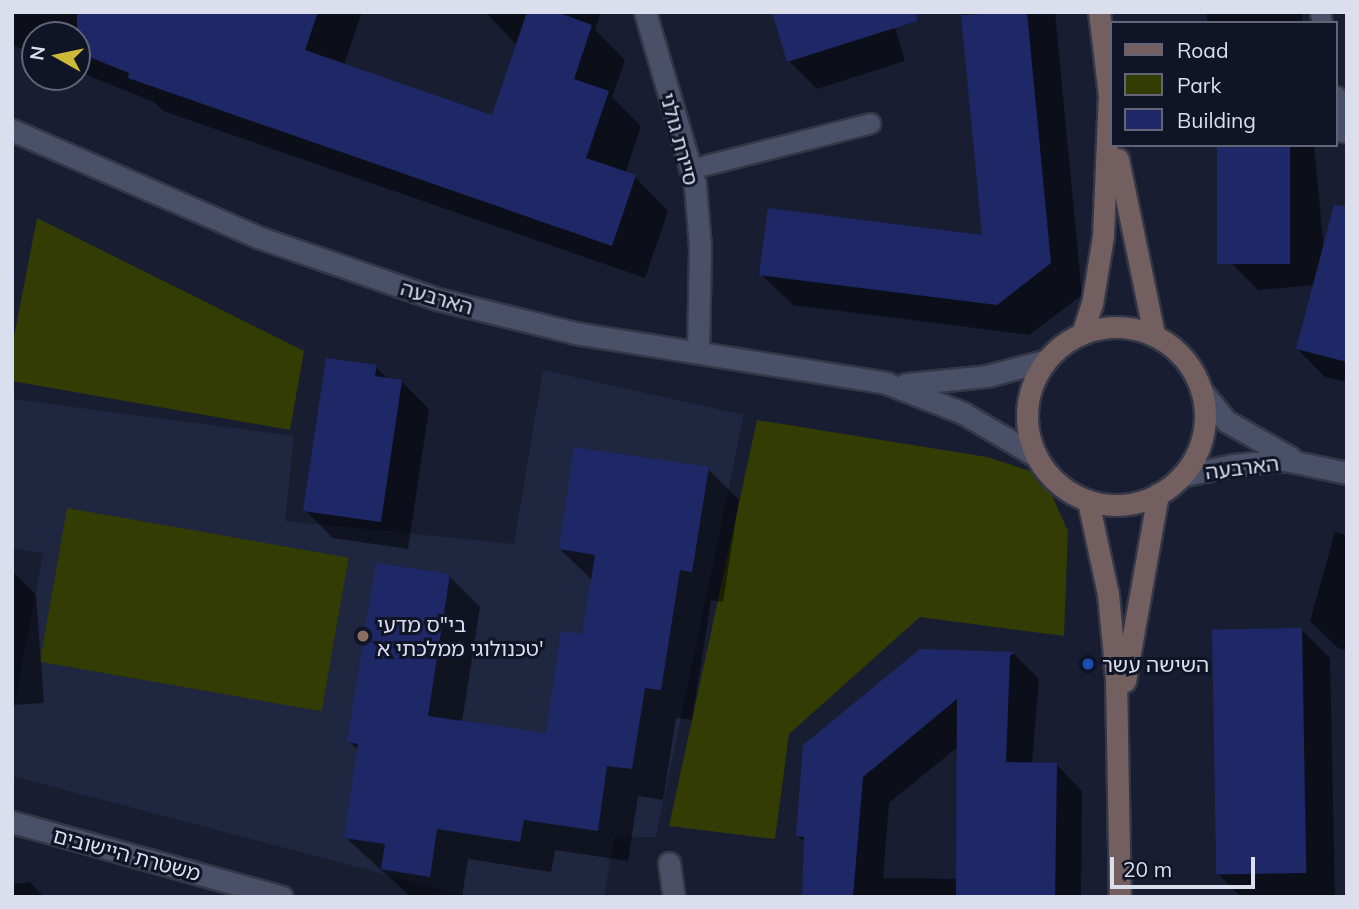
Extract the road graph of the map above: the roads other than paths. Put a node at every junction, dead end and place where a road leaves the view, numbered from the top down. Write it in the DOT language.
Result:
graph roads {
  1 [pos="645,12"];
  2 [pos="1099,12"];
  3 [pos="1109,91"];
  4 [pos="1110,100"];
  5 [pos="1338,106"];
  6 [pos="870,123"];
  7 [pos="12,130"];
  8 [pos="1343,132"];
  9 [pos="1116,147"];
  10 [pos="690,169"];
  11 [pos="1082,334"];
  12 [pos="1154,335"];
  13 [pos="698,352"];
  14 [pos="1046,360"];
  15 [pos="886,383"];
  16 [pos="1201,390"];
  17 [pos="1036,456"];
  18 [pos="1303,463"];
  19 [pos="1347,473"];
  20 [pos="1181,477"];
  21 [pos="1158,494"];
  22 [pos="1088,501"];
  23 [pos="1120,735"];
  24 [pos="12,822"];
  25 [pos="669,863"];
  26 [pos="282,897"];
  27 [pos="674,897"];
  28 [pos="1121,897"];
  1 -- 10 [label="street, סיירת גולני"];
  2 -- 3 [label="street"];
  3 -- 4 [label="street"];
  3 -- 11 [label="street"];
  5 -- 8 [label="lane"];
  6 -- 10 [label="lane"];
  7 -- 13 [label="street, הארבעה"];
  9 -- 12 [label="street"];
  10 -- 13 [label="street, סיירת גולני"];
  11 -- 12 [label="street"];
  11 -- 14 [label="street"];
  12 -- 16 [label="street"];
  13 -- 15 [label="street, הארבעה"];
  14 -- 15 [label="street, הארבעה"];
  14 -- 17 [label="street"];
  15 -- 17 [label="street, הארבעה"];
  16 -- 18 [label="street, הארבעה"];
  16 -- 20 [label="street"];
  17 -- 22 [label="street"];
  18 -- 19 [label="street, הארבעה"];
  18 -- 20 [label="street, הארבעה"];
  20 -- 21 [label="street"];
  21 -- 22 [label="street"];
  21 -- 23 [label="street"];
  22 -- 23 [label="street"];
  23 -- 28 [label="street"];
  24 -- 26 [label="street, משטרת היישובים"];
  25 -- 27 [label="street"];
}
